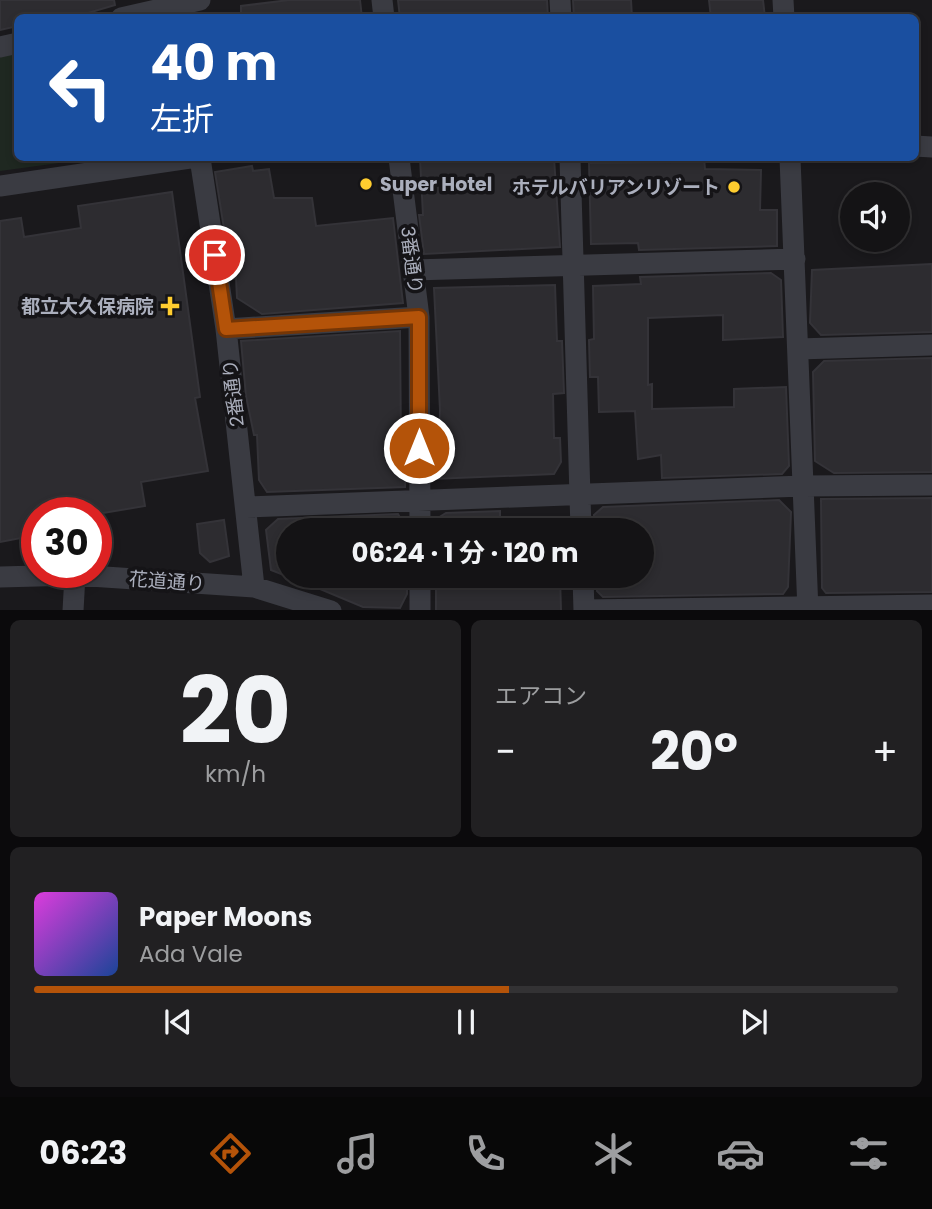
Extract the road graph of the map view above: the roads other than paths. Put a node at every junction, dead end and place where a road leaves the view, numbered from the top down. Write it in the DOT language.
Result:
graph roads {
  1 [pos="200,0"];
  2 [pos="179,7"];
  3 [pos="142,14"];
  4 [pos="170,161"];
  5 [pos="200,161"];
  6 [pos="399,161"];
  7 [pos="570,161"];
  8 [pos="790,161"];
  9 [pos="0,186"];
  10 [pos="794,259"];
  11 [pos="572,264"];
  12 [pos="413,270"];
  13 [pos="419,317"];
  14 [pos="226,329"];
  15 [pos="932,345"];
  16 [pos="798,349"];
  17 [pos="932,485"];
  18 [pos="803,486"];
  19 [pos="579,493"];
  20 [pos="420,500"];
  21 [pos="247,506"];
  22 [pos="420,518"];
  23 [pos="580,518"];
  24 [pos="21,576"];
  25 [pos="0,577"];
  26 [pos="112,577"];
  27 [pos="254,587"];
  28 [pos="74,588"];
  29 [pos="420,588"];
  30 [pos="583,588"];
  31 [pos="288,603"];
  32 [pos="932,604"];
  33 [pos="808,609"];
  34 [pos="73,610"];
  35 [pos="326,610"];
  36 [pos="420,610"];
  37 [pos="584,610"];
  1 -- 2 [label="street"];
  2 -- 3 [label="street"];
  4 -- 9 [label="street"];
  5 -- 14 [label="street, 2番通り"];
  6 -- 12 [label="street, 3番通り"];
  7 -- 11 [label="street"];
  8 -- 10 [label="street"];
  10 -- 11 [label="street"];
  10 -- 16 [label="street"];
  11 -- 12 [label="street"];
  11 -- 19 [label="street"];
  12 -- 13 [label="street, 3番通り"];
  13 -- 14 [label="street"];
  13 -- 20 [label="street, 3番通り"];
  14 -- 21 [label="street, 2番通り"];
  15 -- 16 [label="street"];
  16 -- 18 [label="street"];
  17 -- 18 [label="street"];
  18 -- 19 [label="street"];
  18 -- 33 [label="street"];
  19 -- 20 [label="street"];
  19 -- 23 [label="street"];
  20 -- 21 [label="street"];
  20 -- 22 [label="street, 3番通り"];
  21 -- 27 [label="street, 2番通り"];
  24 -- 25 [label="street, 花道通り"];
  26 -- 27 [label="street, 花道通り"];
  27 -- 31 [label="street, 花道通り"];
  28 -- 34 [label="street"];
  29 -- 36 [label="street"];
  30 -- 37 [label="street"];
  31 -- 35 [label="street, 花道通り"];
  32 -- 33 [label="street"];
  33 -- 37 [label="street"];
}
